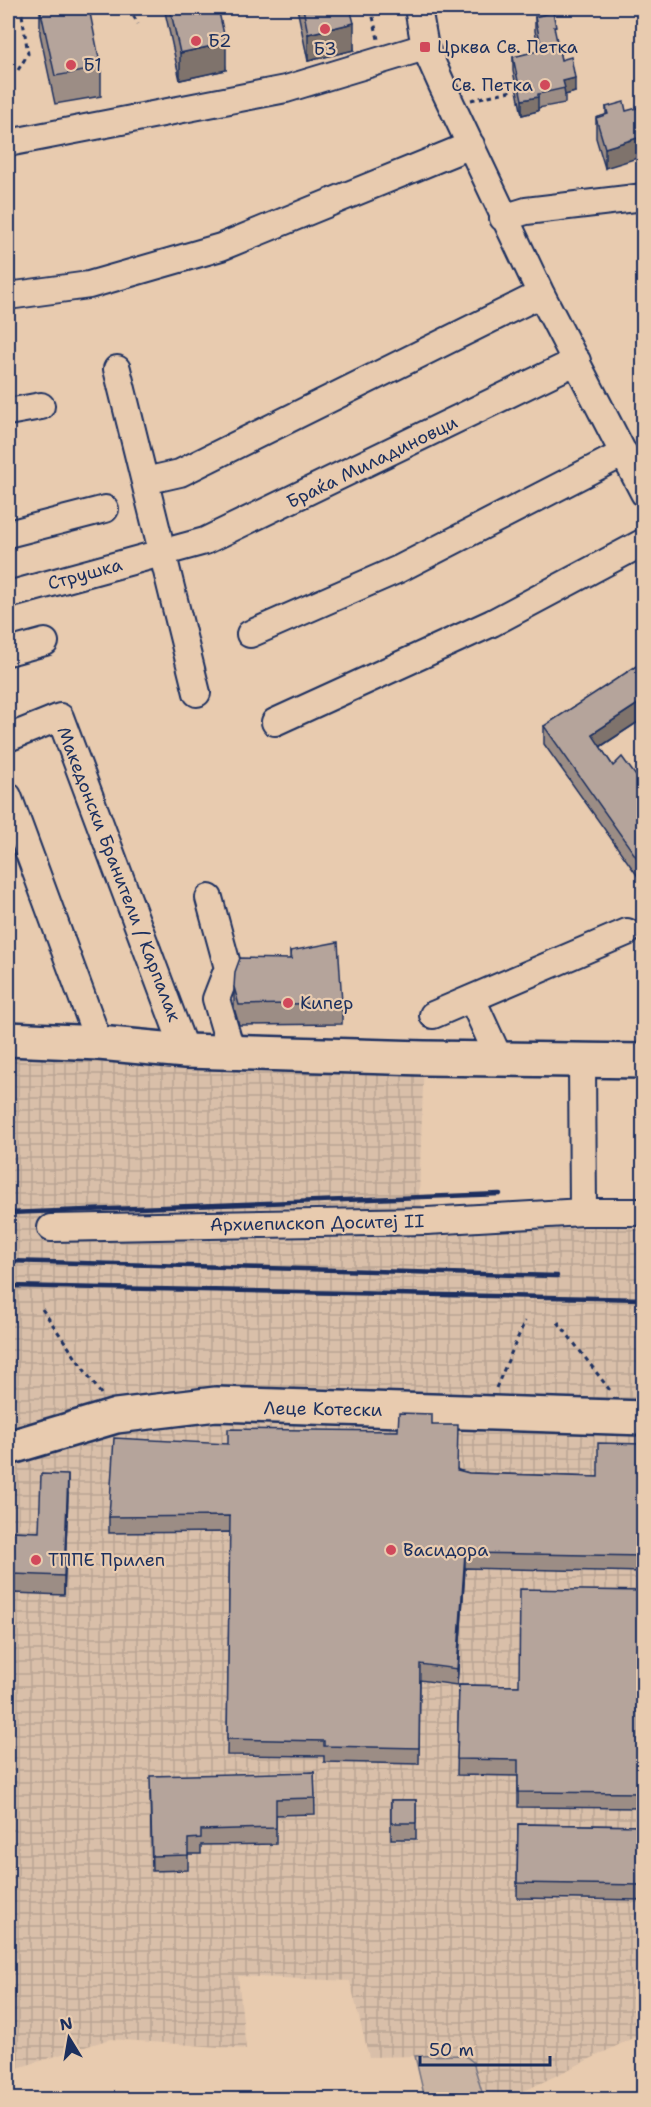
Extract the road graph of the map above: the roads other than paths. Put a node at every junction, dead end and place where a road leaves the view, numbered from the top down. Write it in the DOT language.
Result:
graph roads {
  1 [pos="418,8"];
  2 [pos="424,47"];
  3 [pos="8,143"];
  4 [pos="471,145"];
  5 [pos="644,197"];
  6 [pos="503,218"];
  7 [pos="541,294"];
  8 [pos="8,296"];
  9 [pos="577,361"];
  10 [pos="117,369"];
  11 [pos="41,406"];
  12 [pos="8,412"];
  13 [pos="624,453"];
  14 [pos="145,481"];
  15 [pos="644,493"];
  16 [pos="105,509"];
  17 [pos="8,534"];
  18 [pos="644,542"];
  19 [pos="162,552"];
  20 [pos="8,595"];
  21 [pos="250,634"];
  22 [pos="45,642"];
  23 [pos="8,652"];
  24 [pos="197,693"];
  25 [pos="275,722"];
  26 [pos="8,738"];
  27 [pos="8,796"];
  28 [pos="209,898"];
  29 [pos="627,932"];
  30 [pos="472,999"];
  31 [pos="433,1015"];
  32 [pos="8,1039"];
  33 [pos="99,1043"];
  34 [pos="185,1051"];
  35 [pos="232,1053"];
  36 [pos="499,1058"];
  37 [pos="644,1061"];
  38 [pos="582,1062"];
  39 [pos="583,1212"];
  40 [pos="644,1212"];
  41 [pos="51,1228"];
  42 [pos="638,1418"];
  43 [pos="8,1448"];
  1 -- 2 [label="street"];
  2 -- 3 [label="street"];
  2 -- 4 [label="street"];
  4 -- 6 [label="street"];
  4 -- 8 [label="street"];
  5 -- 6 [label="street"];
  6 -- 7 [label="street"];
  7 -- 9 [label="street"];
  7 -- 14 [label="street"];
  9 -- 13 [label="street"];
  9 -- 19 [label="street, Браќа Миладиновци"];
  10 -- 14 [label="street"];
  11 -- 12 [label="street"];
  13 -- 15 [label="street"];
  13 -- 21 [label="street"];
  14 -- 19 [label="street"];
  16 -- 17 [label="street"];
  18 -- 25 [label="street"];
  19 -- 20 [label="street, Струшка"];
  19 -- 24 [label="street"];
  22 -- 23 [label="street"];
  26 -- 34 [label="street, Македонски Бранители / Карпалак"];
  27 -- 33 [label="street"];
  28 -- 35 [label="street"];
  29 -- 30 [label="street"];
  30 -- 31 [label="street"];
  30 -- 36 [label="street"];
  32 -- 33 [label="main road, Македонски Бранители / Карпалак"];
  33 -- 34 [label="main road, Македонски Бранители / Карпалак"];
  34 -- 35 [label="main road, Македонски Бранители / Карпалак"];
  35 -- 36 [label="main road, Македонски Бранители / Карпалак"];
  36 -- 38 [label="main road, Македонски Бранители / Карпалак"];
  37 -- 38 [label="main road, Македонски Бранители / Карпалак"];
  38 -- 39 [label="street"];
  39 -- 40 [label="street, Архиепископ Доситеј II"];
  39 -- 41 [label="street, Архиепископ Доситеј II"];
  42 -- 43 [label="main road, Леце Котески"];
}
